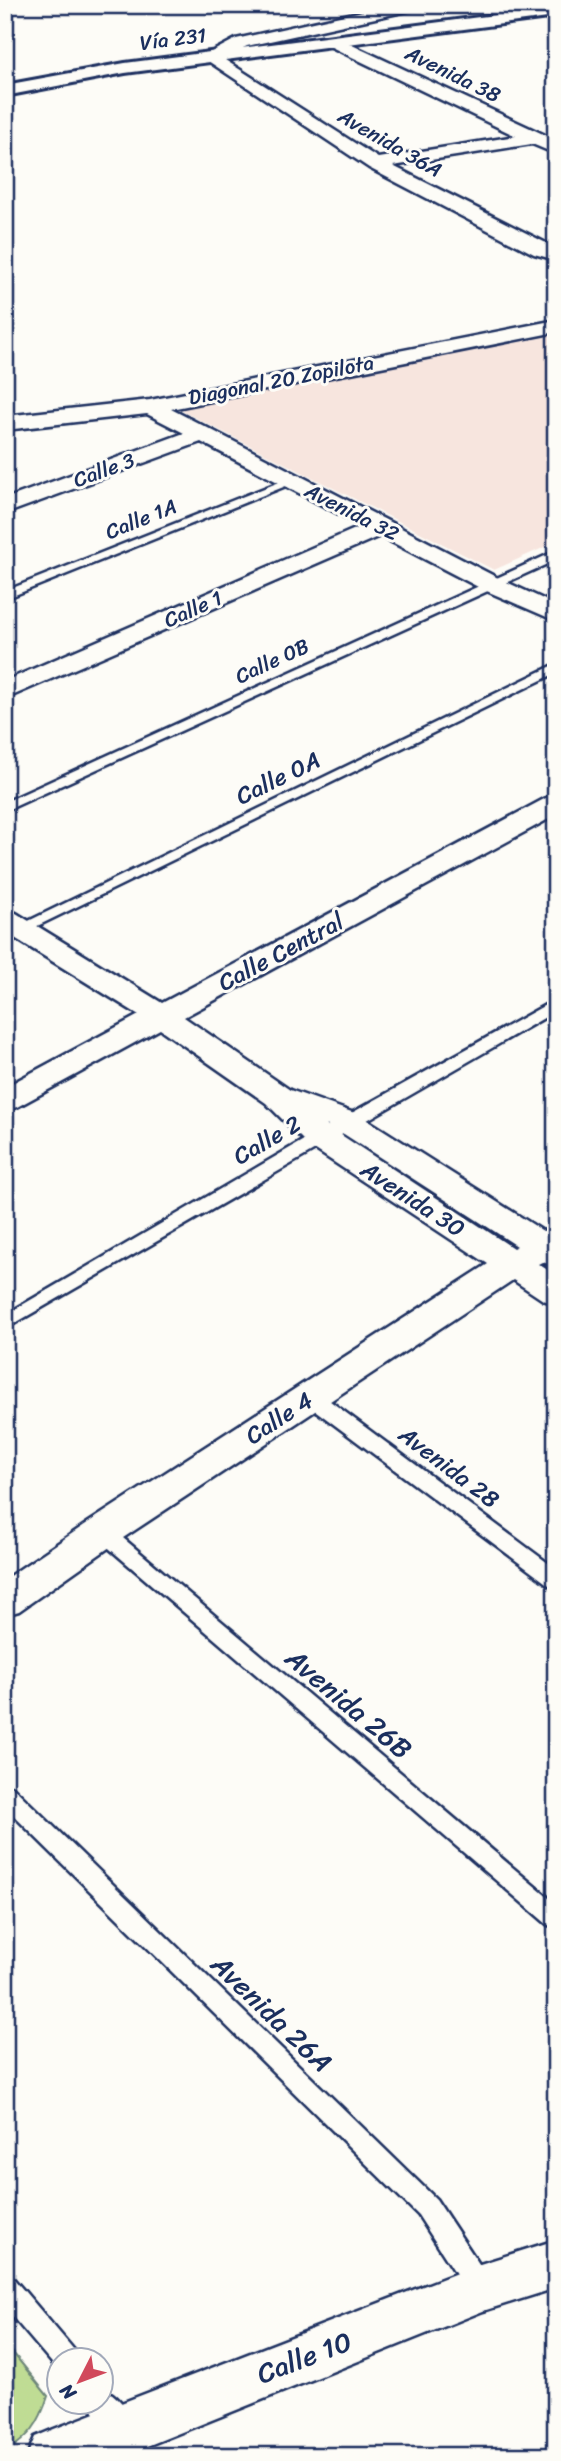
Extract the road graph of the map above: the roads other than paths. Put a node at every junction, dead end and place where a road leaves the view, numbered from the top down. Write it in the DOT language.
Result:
graph roads {
  1 [pos="412,5"];
  2 [pos="556,12"];
  3 [pos="331,41"];
  4 [pos="210,57"];
  5 [pos="5,91"];
  6 [pos="556,135"];
  7 [pos="534,138"];
  8 [pos="556,149"];
  9 [pos="375,164"];
  10 [pos="556,254"];
  11 [pos="556,326"];
  12 [pos="150,407"];
  13 [pos="35,420"];
  14 [pos="5,423"];
  15 [pos="5,431"];
  16 [pos="203,434"];
  17 [pos="292,480"];
  18 [pos="5,507"];
  19 [pos="381,527"];
  20 [pos="556,555"];
  21 [pos="491,584"];
  22 [pos="5,594"];
  23 [pos="556,614"];
  24 [pos="556,668"];
  25 [pos="5,691"];
  26 [pos="556,804"];
  27 [pos="5,807"];
  28 [pos="13,924"];
  29 [pos="556,1004"];
  30 [pos="162,1016"];
  31 [pos="5,1100"];
  32 [pos="334,1130"];
  33 [pos="542,1251"];
  34 [pos="556,1292"];
  35 [pos="5,1323"];
  36 [pos="311,1397"];
  37 [pos="103,1532"];
  38 [pos="556,1580"];
  39 [pos="5,1601"];
  40 [pos="5,1793"];
  41 [pos="556,1918"];
  42 [pos="556,2264"];
  43 [pos="5,2288"];
  44 [pos="480,2288"];
  45 [pos="54,2346"];
  46 [pos="116,2413"];
  47 [pos="110,2416"];
  48 [pos="54,2456"];
  1 -- 4 [label="street"];
  2 -- 3 [label="main road, Vía 231"];
  3 -- 4 [label="main road, Vía 231"];
  3 -- 7 [label="street, Avenida 38"];
  4 -- 5 [label="main road, Vía 231"];
  4 -- 9 [label="street, Avenida 36A"];
  6 -- 7 [label="street"];
  7 -- 8 [label="street, Avenida 38"];
  7 -- 9 [label="street"];
  9 -- 10 [label="street, Avenida 36A"];
  11 -- 12 [label="street, Diagonal 20 Zopilota"];
  12 -- 13 [label="street, Diagonal 20 Zopilota"];
  12 -- 16 [label="street, Avenida 32"];
  13 -- 14 [label="street, Diagonal 20 Zopilota"];
  13 -- 15 [label="lane"];
  16 -- 17 [label="street, Avenida 32"];
  16 -- 18 [label="street, Calle 3"];
  17 -- 19 [label="street, Avenida 32"];
  17 -- 22 [label="lane, Calle 1A"];
  19 -- 21 [label="street, Avenida 32"];
  19 -- 25 [label="street, Calle 1"];
  20 -- 21 [label="lane, Calle 0B"];
  21 -- 23 [label="street, Avenida 32"];
  21 -- 27 [label="lane, Calle 0B"];
  24 -- 28 [label="lane, Calle 0A"];
  26 -- 30 [label="street, Calle Central"];
  28 -- 30 [label="street, Avenida 30"];
  29 -- 32 [label="lane, Calle 2"];
  30 -- 31 [label="street, Calle Central"];
  30 -- 32 [label="street, Avenida 30"];
  32 -- 33 [label="street, Avenida 30"];
  32 -- 35 [label="lane, Calle 2"];
  33 -- 34 [label="street, Avenida 30"];
  33 -- 36 [label="street, Calle 4"];
  36 -- 37 [label="street, Calle 4"];
  36 -- 38 [label="lane, Avenida 28"];
  37 -- 39 [label="street, Calle 4"];
  37 -- 41 [label="lane, Avenida 26B"];
  40 -- 44 [label="lane, Avenida 26A"];
  42 -- 44 [label="street, Calle 10"];
  43 -- 45 [label="lane"];
  44 -- 46 [label="street, Calle 10"];
  47 -- 48 [label="street, Calle 10"];
}
